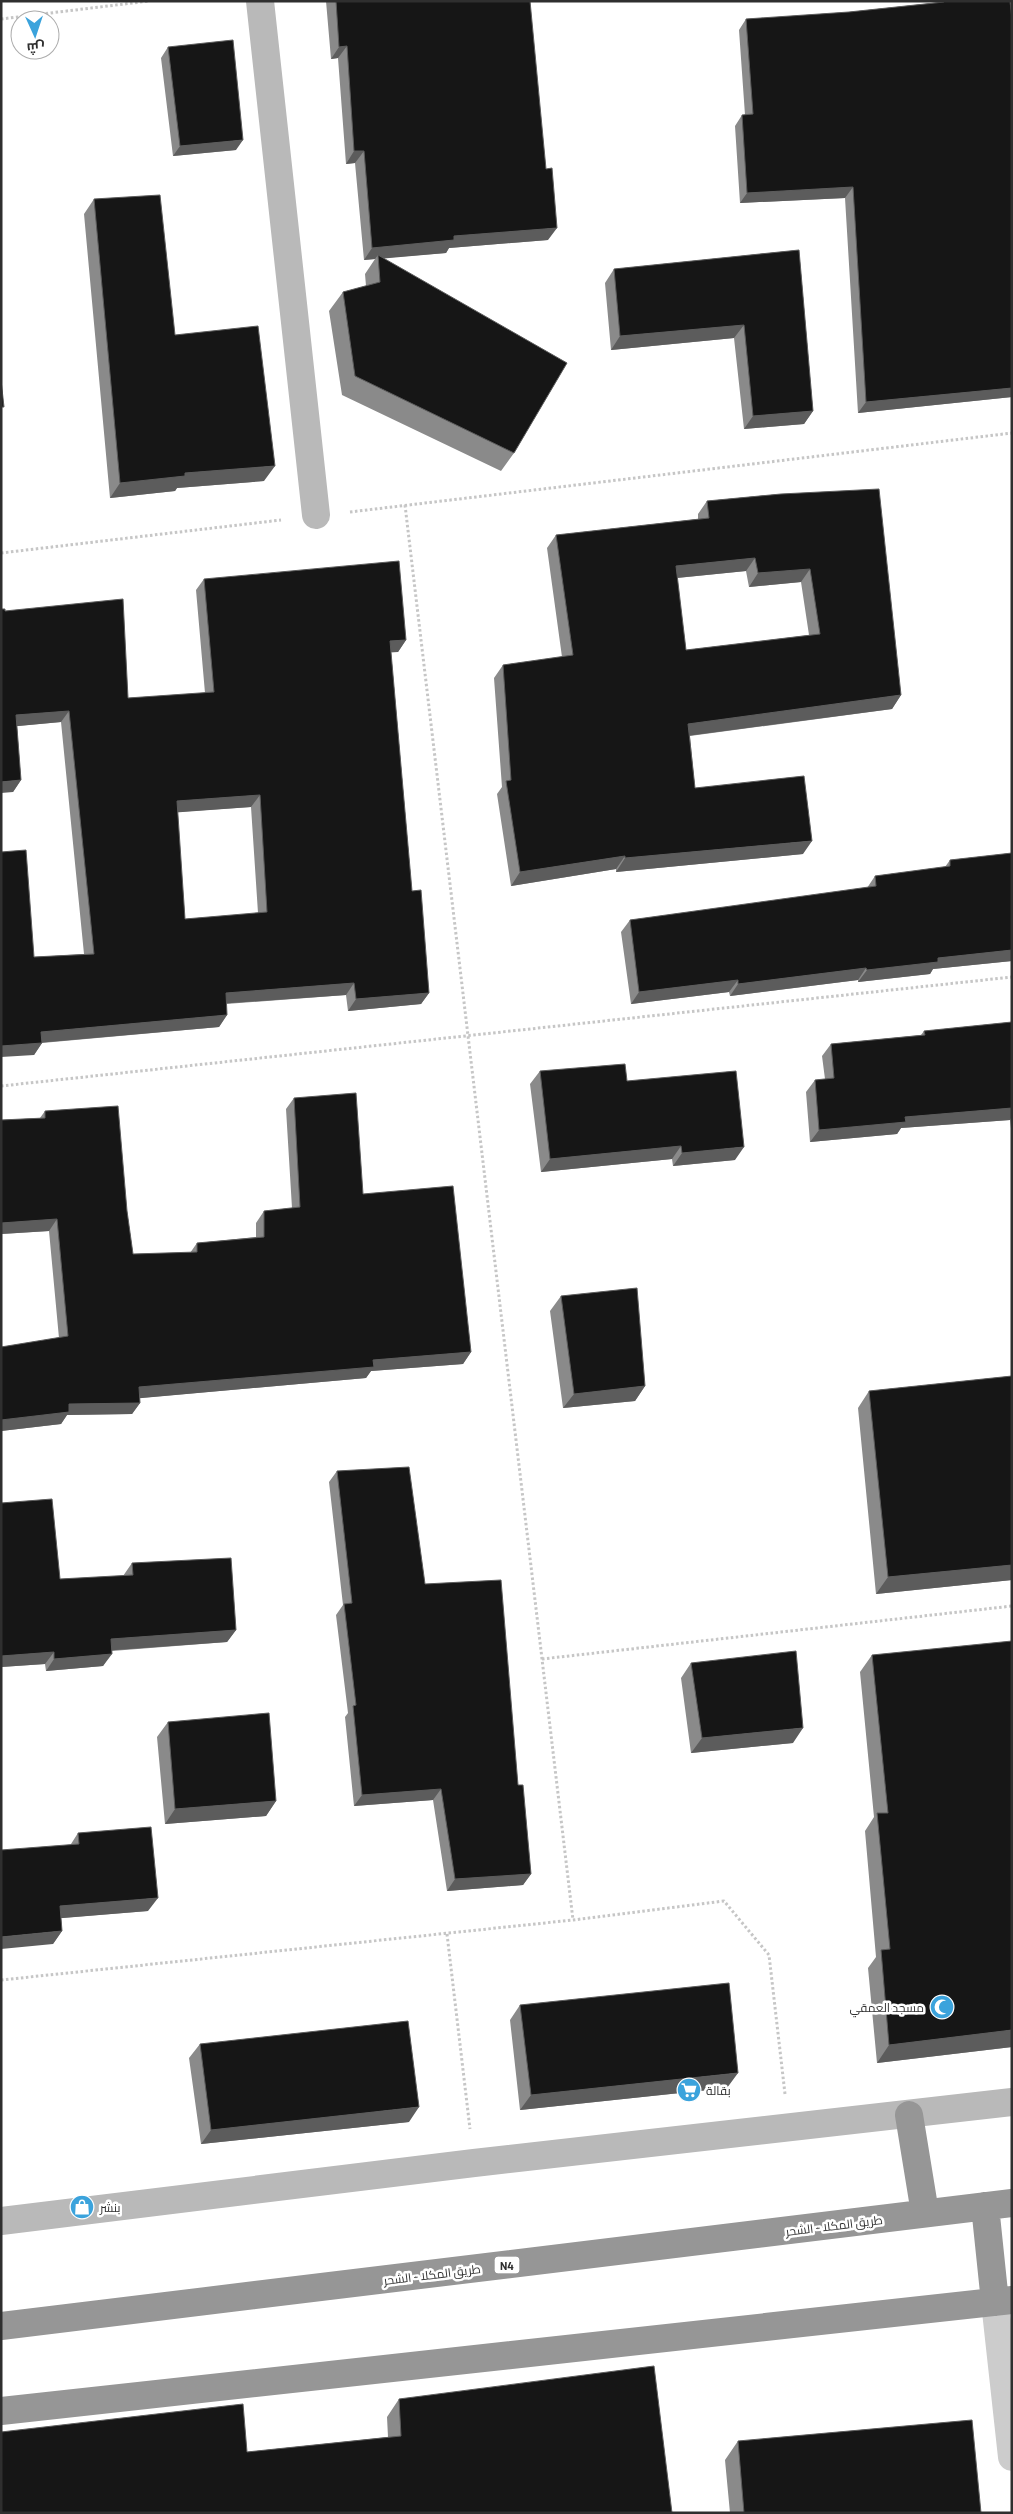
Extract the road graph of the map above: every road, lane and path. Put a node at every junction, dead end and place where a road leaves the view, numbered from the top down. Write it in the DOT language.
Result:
graph roads {
  1 [pos="149,1"];
  2 [pos="260,1"];
  3 [pos="1,19"];
  4 [pos="1012,433"];
  5 [pos="405,505"];
  6 [pos="316,516"];
  7 [pos="1,553"];
  8 [pos="1012,977"];
  9 [pos="469,1036"];
  10 [pos="1,1086"];
  11 [pos="1012,1606"];
  12 [pos="542,1659"];
  13 [pos="573,1920"];
  14 [pos="448,1934"];
  15 [pos="1,1980"];
  16 [pos="1012,2102"];
  17 [pos="910,2114"];
  18 [pos="789,2129"];
  19 [pos="474,2163"];
  20 [pos="1012,2203"];
  21 [pos="985,2206"];
  22 [pos="925,2213"];
  23 [pos="1,2221"];
  24 [pos="1003,2301"];
  25 [pos="1,2326"];
  26 [pos="1,2411"];
  27 [pos="1012,2457"];
  1 -- 3 [label="path"];
  2 -- 6 [label="street"];
  4 -- 5 [label="path"];
  5 -- 6 [label="path"];
  5 -- 9 [label="path"];
  6 -- 7 [label="path"];
  8 -- 9 [label="path"];
  9 -- 10 [label="path"];
  9 -- 12 [label="path"];
  11 -- 12 [label="path"];
  12 -- 13 [label="path"];
  13 -- 14 [label="path"];
  13 -- 18 [label="path"];
  14 -- 15 [label="path"];
  14 -- 19 [label="path"];
  16 -- 17 [label="street"];
  17 -- 18 [label="street"];
  17 -- 22 [label="highway"];
  18 -- 19 [label="street"];
  19 -- 23 [label="street"];
  20 -- 21 [label="highway, طريق المكلا - الشحر / N4"];
  21 -- 22 [label="highway, طريق المكلا - الشحر / N4"];
  21 -- 24 [label="highway"];
  22 -- 25 [label="highway, طريق المكلا - الشحر / N4"];
  24 -- 26 [label="highway"];
  24 -- 27 [label="street"];
}
